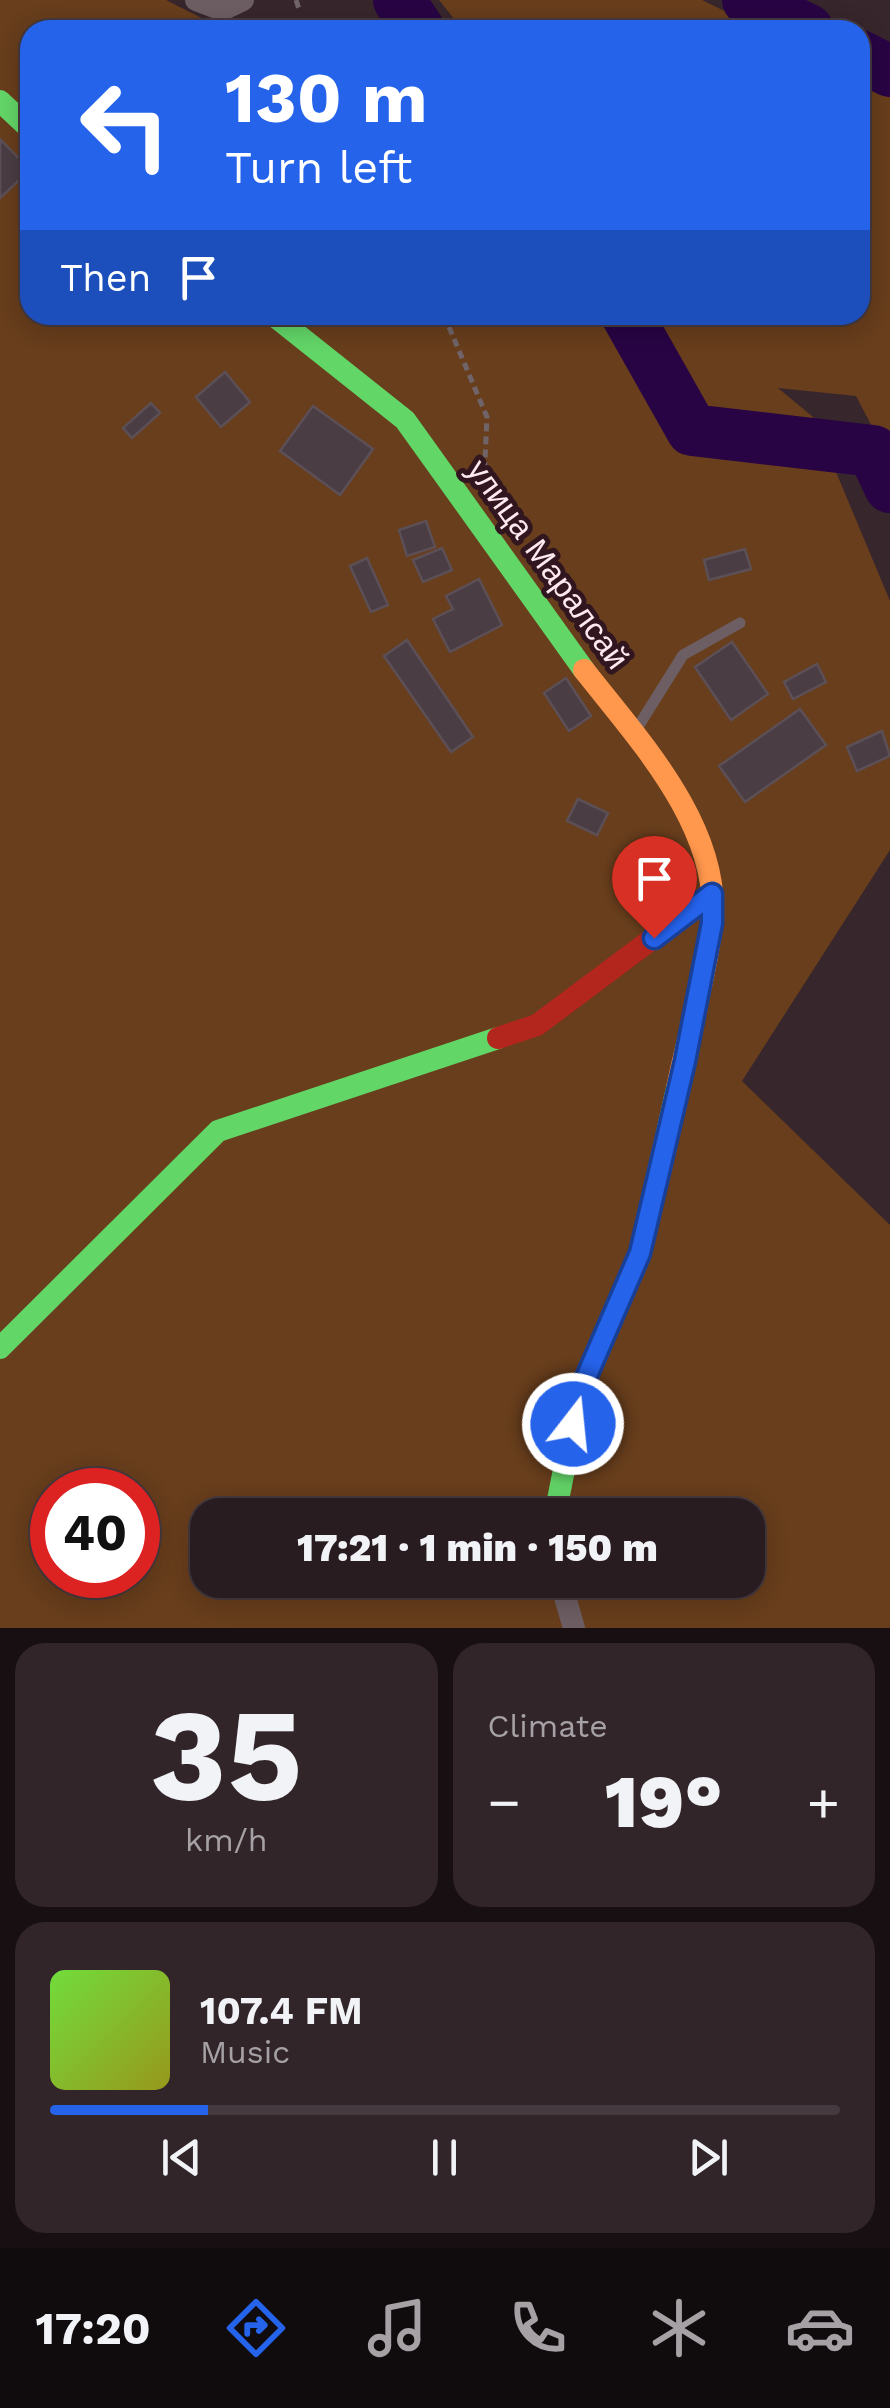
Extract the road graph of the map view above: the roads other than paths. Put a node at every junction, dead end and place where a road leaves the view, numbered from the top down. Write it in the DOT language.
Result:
graph roads {
  1 [pos="196,0"];
  2 [pos="243,0"];
  3 [pos="0,100"];
  4 [pos="20,120"];
  5 [pos="286,325"];
  6 [pos="740,623"];
  7 [pos="634,734"];
  8 [pos="712,894"];
  9 [pos="0,1348"];
  10 [pos="558,1498"];
  11 [pos="565,1598"];
  12 [pos="574,1628"];
  1 -- 2 [label="street"];
  3 -- 4 [label="street"];
  5 -- 7 [label="street, улица Маралсай"];
  6 -- 7 [label="lane"];
  7 -- 8 [label="street, улица Маралсай"];
  8 -- 9 [label="street"];
  8 -- 10 [label="street, улица Маралсай"];
  11 -- 12 [label="street"];
}
